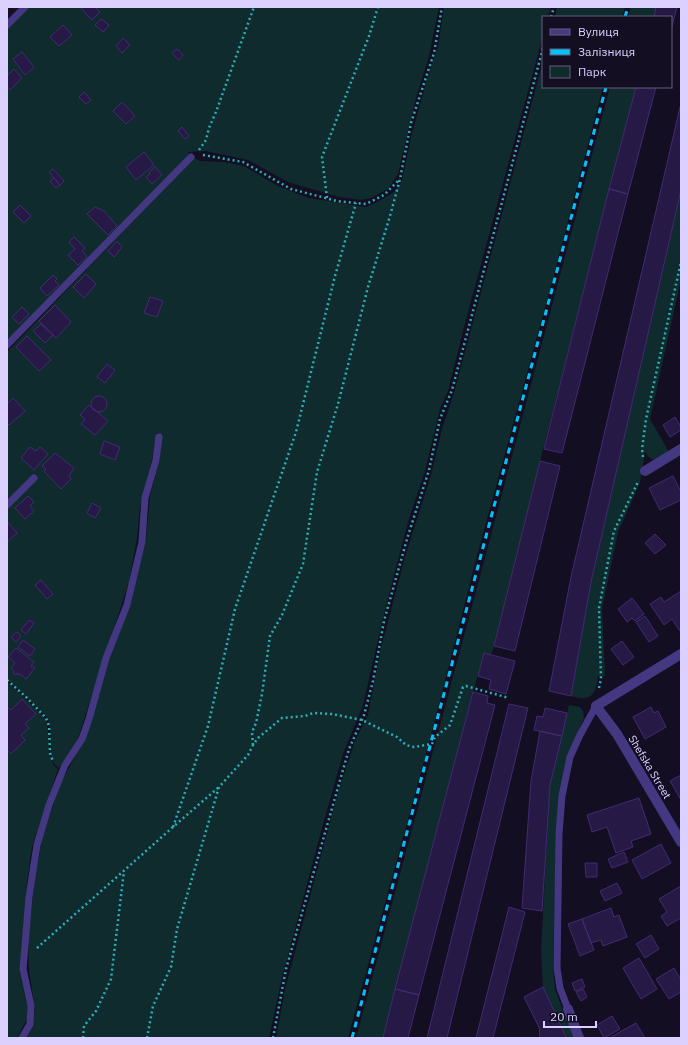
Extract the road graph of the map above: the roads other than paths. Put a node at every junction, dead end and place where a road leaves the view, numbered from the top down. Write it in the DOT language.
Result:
graph roads {
  1 [pos="25,7"];
  2 [pos="7,25"];
  3 [pos="192,156"];
  4 [pos="7,345"];
  5 [pos="159,437"];
  6 [pos="681,449"];
  7 [pos="644,471"];
  8 [pos="34,478"];
  9 [pos="7,505"];
  10 [pos="681,654"];
  11 [pos="596,706"];
  12 [pos="681,842"];
  13 [pos="568,1009"];
  14 [pos="22,1038"];
  15 [pos="580,1038"];
  1 -- 2 [label="lane"];
  3 -- 4 [label="lane"];
  5 -- 14 [label="lane"];
  6 -- 7 [label="street"];
  8 -- 9 [label="lane"];
  10 -- 11 [label="street"];
  11 -- 12 [label="street, Shefska Street"];
  11 -- 13 [label="lane"];
  13 -- 15 [label="street"];
}
